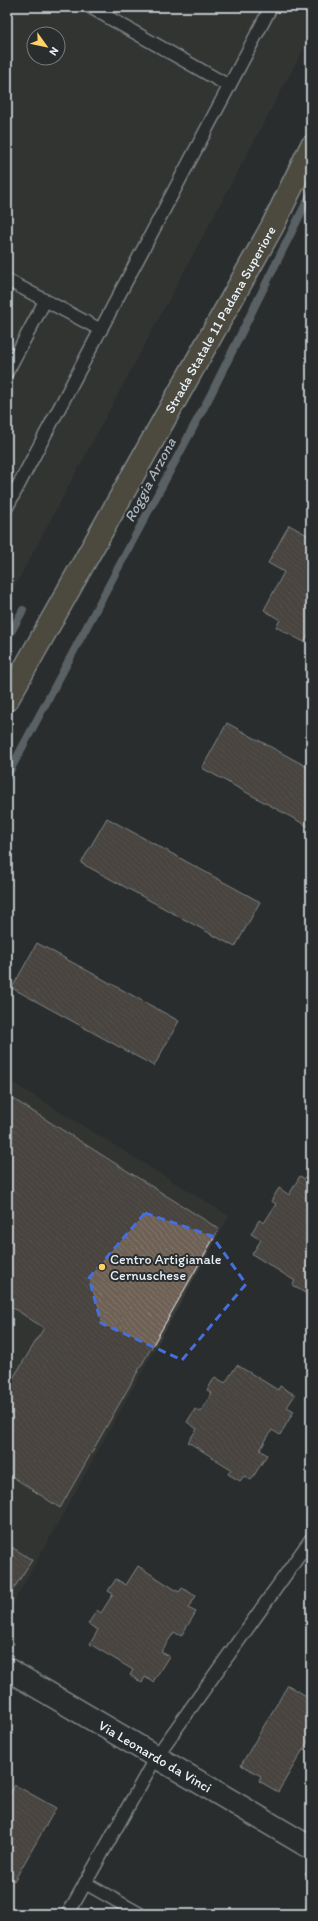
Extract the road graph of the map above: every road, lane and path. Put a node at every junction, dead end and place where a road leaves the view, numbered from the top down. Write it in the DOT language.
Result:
graph roads {
  1 [pos="90,7"];
  2 [pos="271,7"];
  3 [pos="230,86"];
  4 [pos="311,147"];
  5 [pos="7,280"];
  6 [pos="46,301"];
  7 [pos="101,330"];
  8 [pos="7,372"];
  9 [pos="7,507"];
  10 [pos="7,700"];
  11 [pos="311,1539"];
  12 [pos="7,1669"];
  13 [pos="156,1757"];
  14 [pos="309,1848"];
  15 [pos="85,1883"];
  16 [pos="68,1914"];
  17 [pos="140,1914"];
  1 -- 3 [label="lane"];
  2 -- 3 [label="lane"];
  3 -- 7 [label="lane"];
  4 -- 10 [label="main road, Strada Statale 11 Padana Superiore"];
  5 -- 6 [label="lane"];
  6 -- 7 [label="lane"];
  6 -- 8 [label="lane"];
  7 -- 9 [label="lane"];
  11 -- 13 [label="lane"];
  12 -- 13 [label="street, Via Leonardo da Vinci"];
  13 -- 14 [label="street, Via Leonardo da Vinci"];
  13 -- 15 [label="lane"];
  15 -- 16 [label="lane"];
  15 -- 17 [label="lane"];
}
